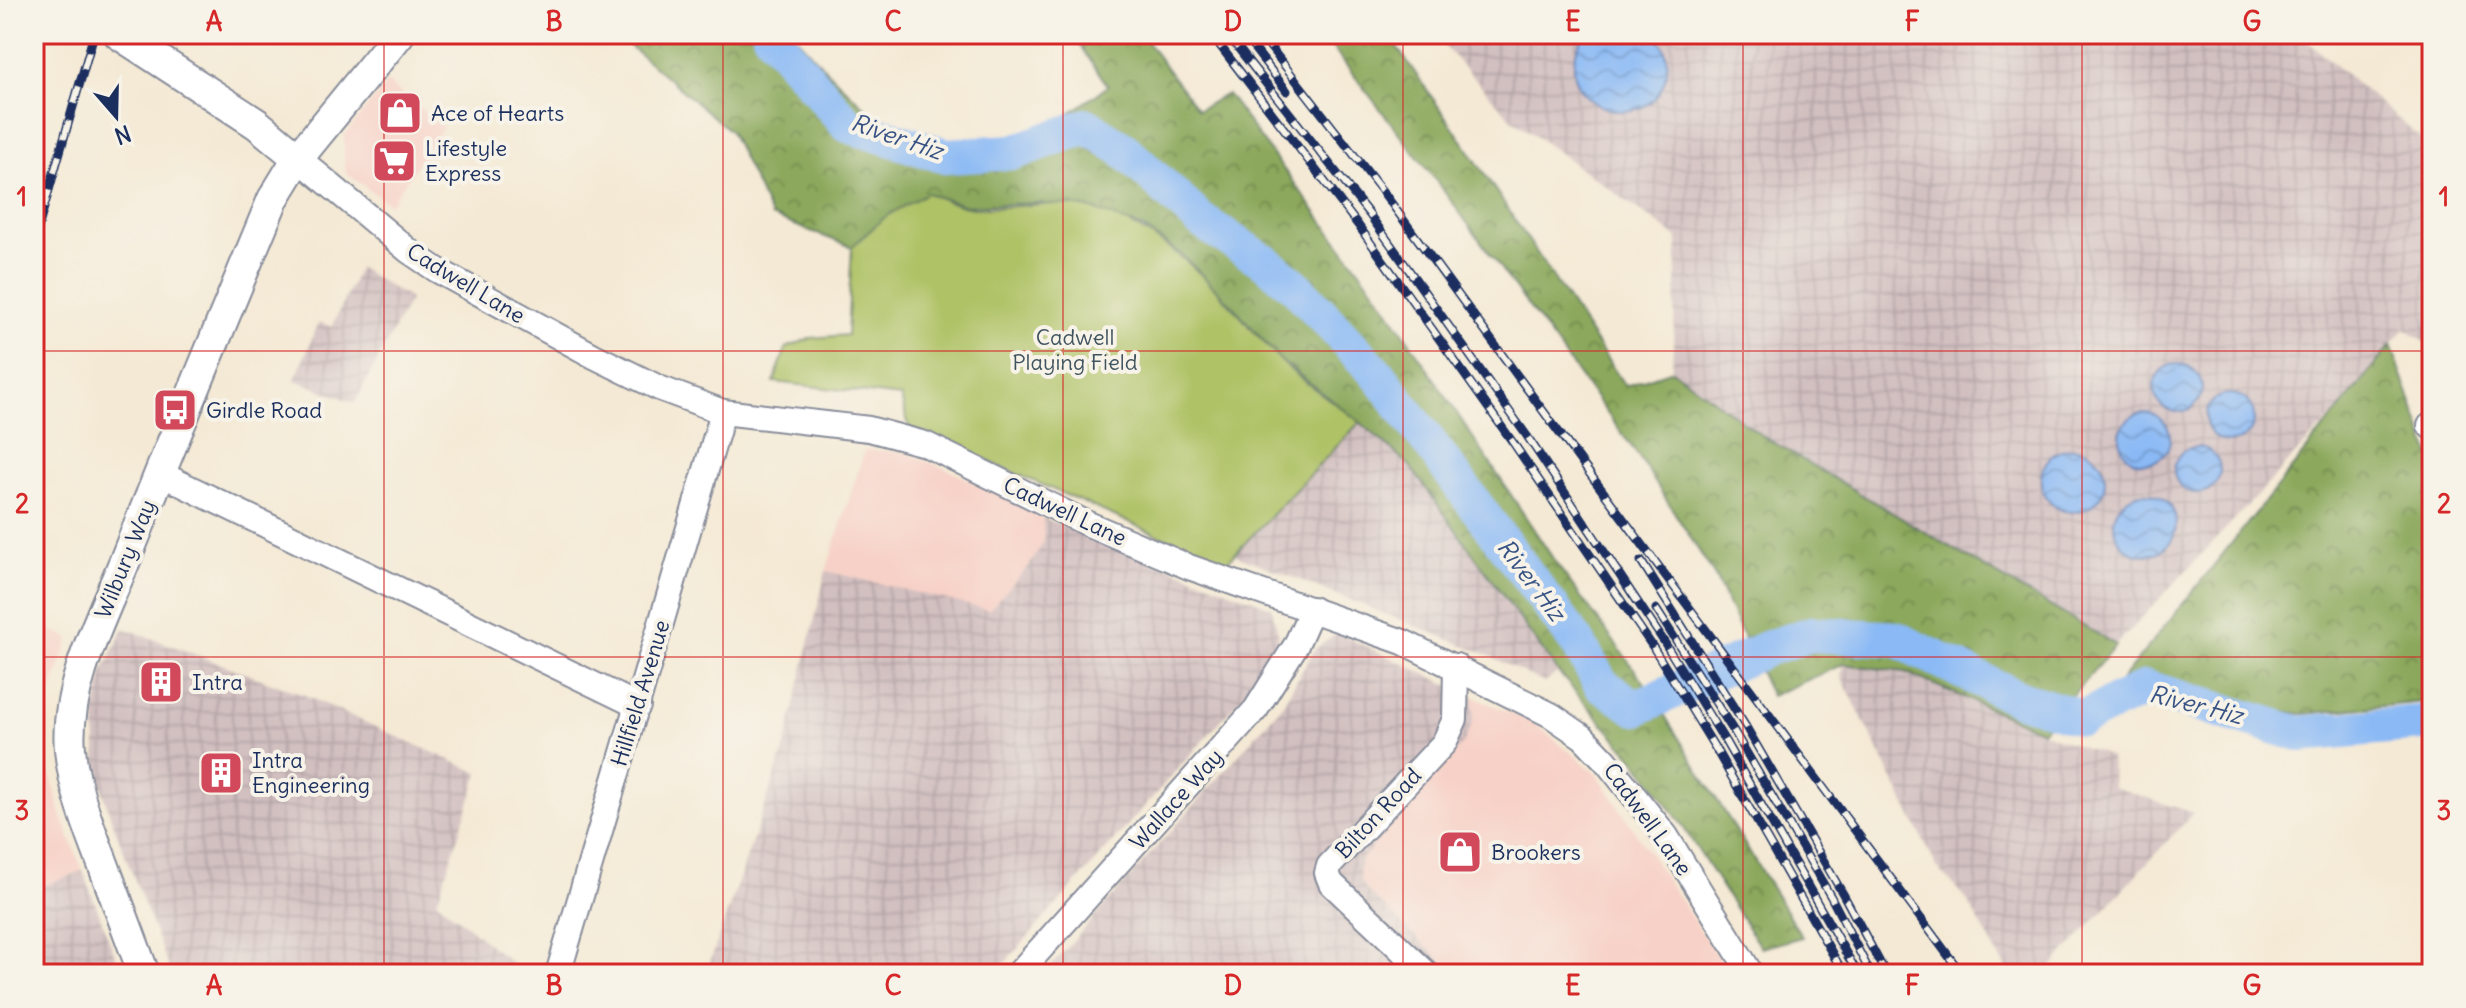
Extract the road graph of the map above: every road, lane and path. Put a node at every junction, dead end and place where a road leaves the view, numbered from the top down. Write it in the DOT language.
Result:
graph roads {
  1 [pos="119,34"];
  2 [pos="399,34"];
  3 [pos="298,158"];
  4 [pos="723,412"];
  5 [pos="159,473"];
  6 [pos="1312,609"];
  7 [pos="1456,666"];
  8 [pos="638,706"];
  9 [pos="144,974"];
  10 [pos="558,974"];
  11 [pos="1018,974"];
  12 [pos="1427,974"];
  13 [pos="1751,974"];
  1 -- 3 [label="street"];
  2 -- 3 [label="street, Wilbury Way"];
  3 -- 4 [label="street, Cadwell Lane"];
  3 -- 5 [label="street, Wilbury Way"];
  4 -- 6 [label="street, Cadwell Lane"];
  4 -- 8 [label="street, Hillfield Avenue"];
  5 -- 8 [label="street"];
  5 -- 9 [label="street, Wilbury Way"];
  6 -- 7 [label="street, Cadwell Lane"];
  6 -- 11 [label="street, Wallace Way"];
  7 -- 12 [label="street, Bilton Road"];
  7 -- 13 [label="street, Cadwell Lane"];
  8 -- 10 [label="street, Hillfield Avenue"];
}
